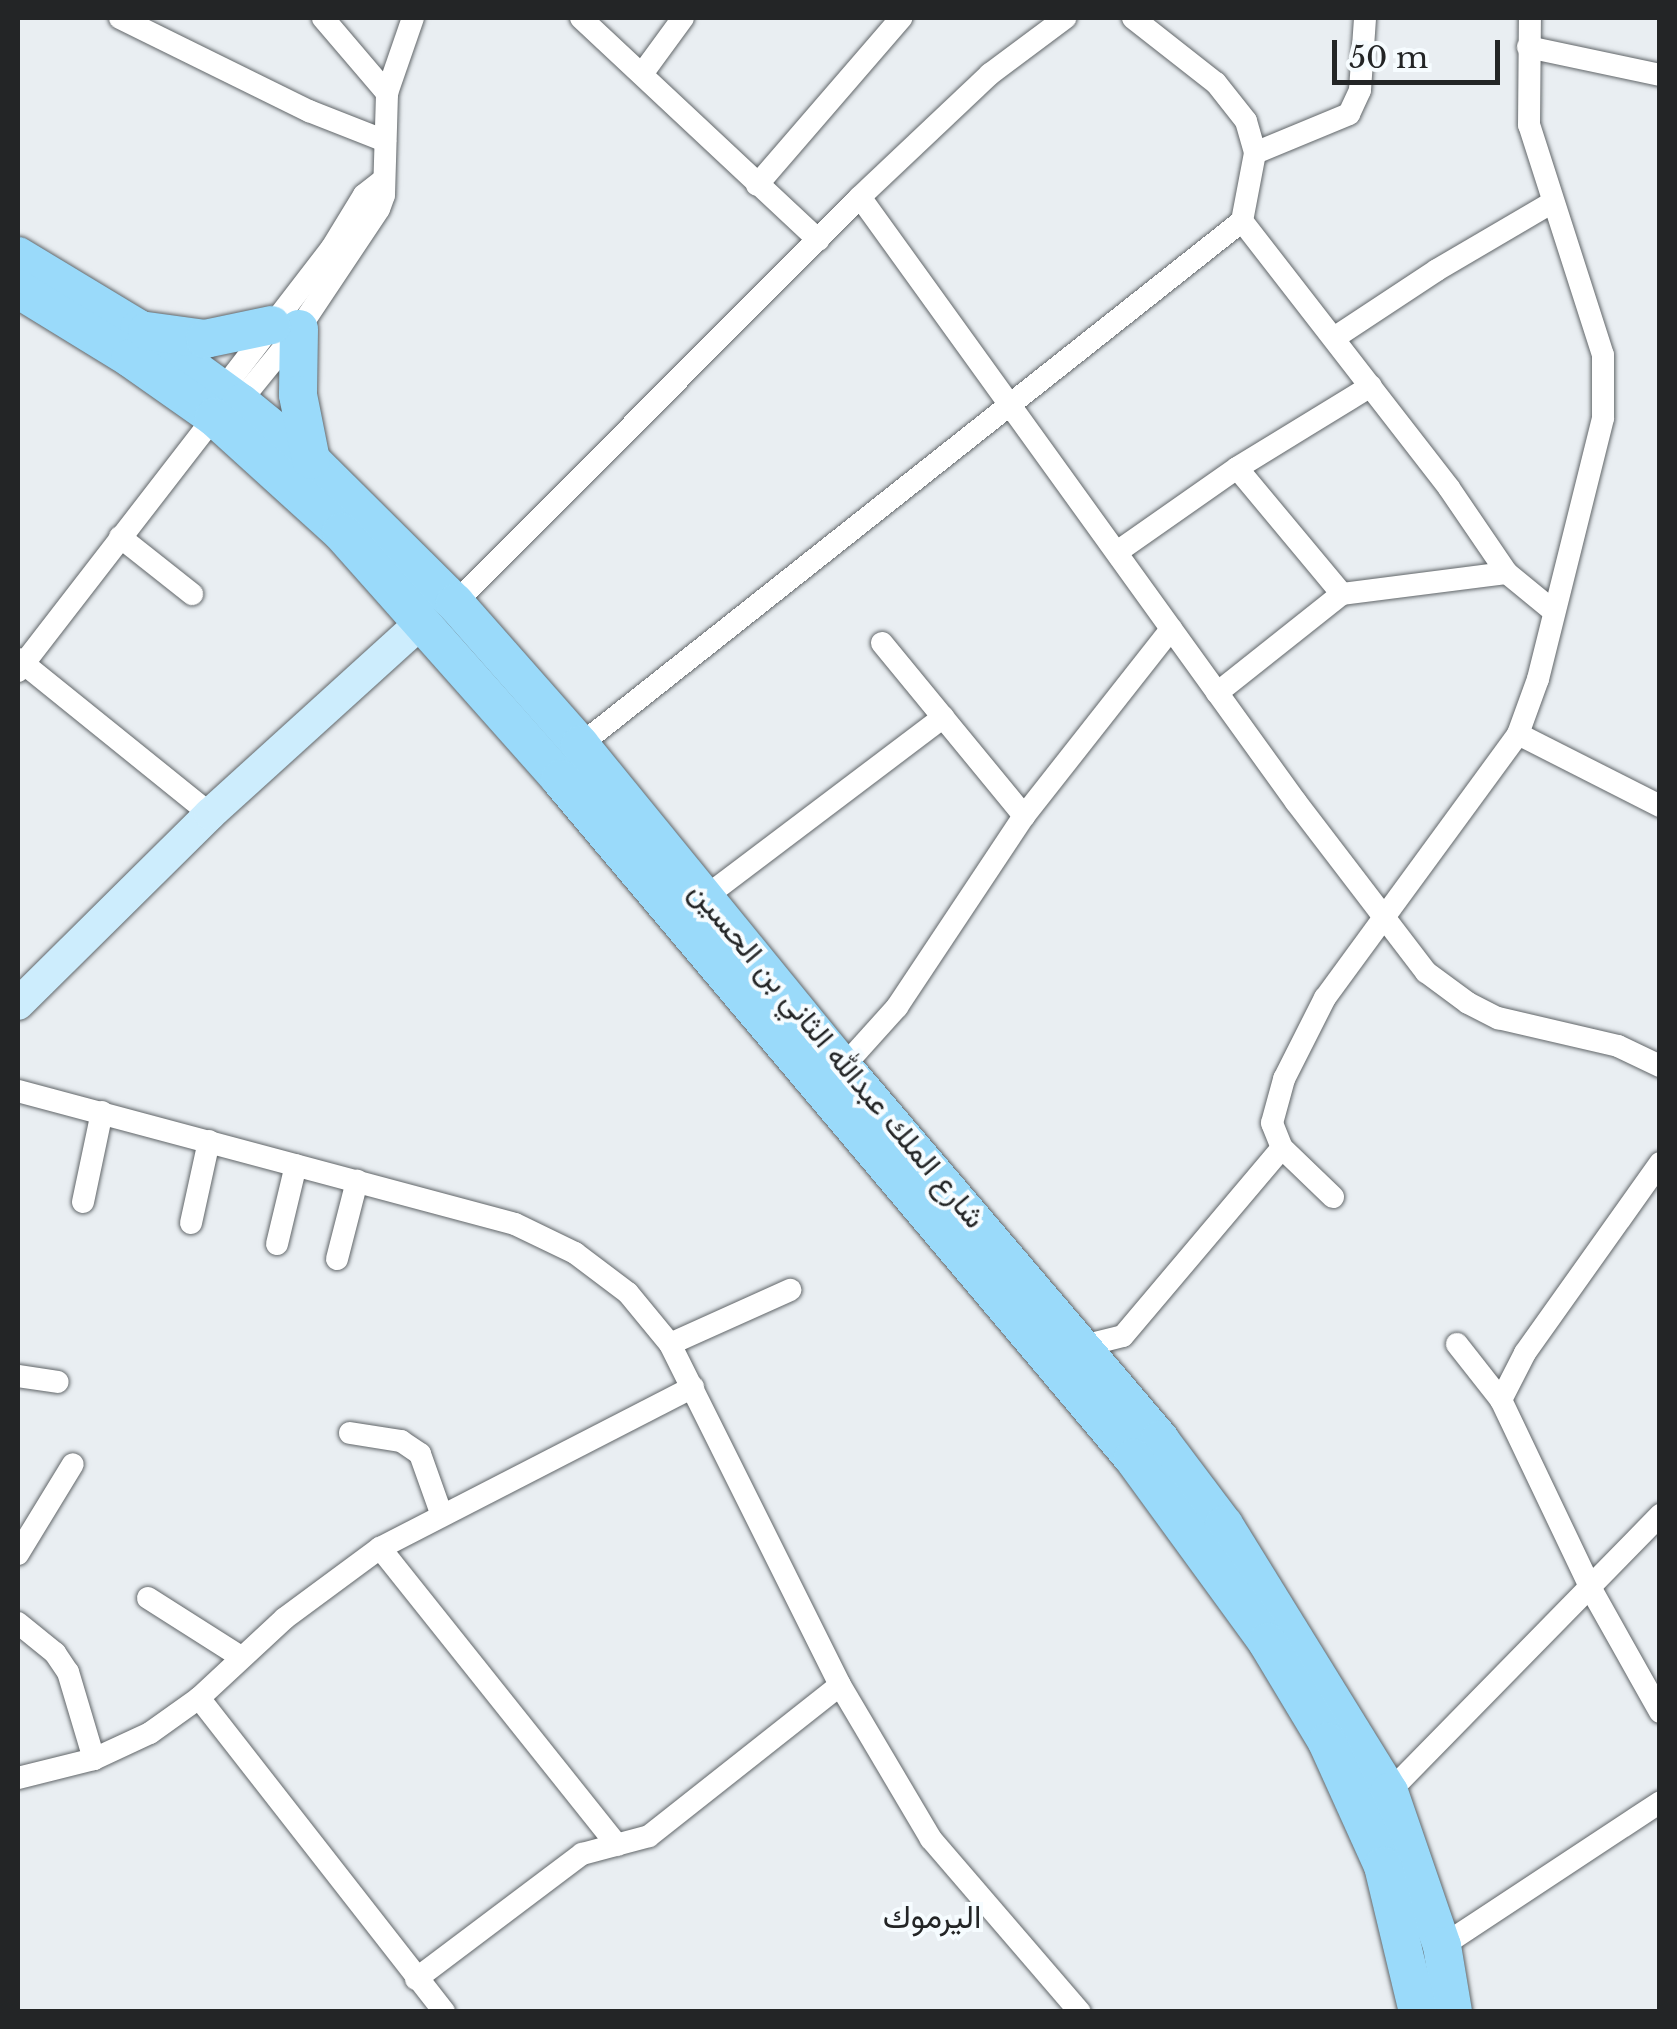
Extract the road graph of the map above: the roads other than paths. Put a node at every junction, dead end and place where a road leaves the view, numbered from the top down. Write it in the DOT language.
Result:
graph roads {
  1 [pos="120,18"];
  2 [pos="323,18"];
  3 [pos="413,18"];
  4 [pos="581,18"];
  5 [pos="683,18"];
  6 [pos="901,18"];
  7 [pos="1065,18"];
  8 [pos="1133,18"];
  9 [pos="1365,18"];
  10 [pos="1530,18"];
  11 [pos="1528,47"];
  12 [pos="642,74"];
  13 [pos="1660,75"];
  14 [pos="388,93"];
  15 [pos="385,141"];
  16 [pos="1255,153"];
  17 [pos="757,185"];
  18 [pos="860,198"];
  19 [pos="1551,203"];
  20 [pos="1242,221"];
  21 [pos="818,240"];
  22 [pos="18,256"];
  23 [pos="18,289"];
  24 [pos="286,327"];
  25 [pos="139,329"];
  26 [pos="1334,338"];
  27 [pos="1371,386"];
  28 [pos="226,403"];
  29 [pos="1013,405"];
  30 [pos="311,460"];
  31 [pos="1238,468"];
  32 [pos="120,537"];
  33 [pos="1117,552"];
  34 [pos="1507,573"];
  35 [pos="192,594"];
  36 [pos="1342,594"];
  37 [pos="1552,610"];
  38 [pos="439,612"];
  39 [pos="1171,629"];
  40 [pos="882,643"];
  41 [pos="19,664"];
  42 [pos="1217,693"];
  43 [pos="943,717"];
  44 [pos="1518,734"];
  45 [pos="580,745"];
  46 [pos="1660,806"];
  47 [pos="210,814"];
  48 [pos="1024,816"];
  49 [pos="704,898"];
  50 [pos="1386,918"];
  51 [pos="18,1004"];
  52 [pos="843,1066"];
  53 [pos="1660,1066"];
  54 [pos="18,1090"];
  55 [pos="102,1112"];
  56 [pos="209,1141"];
  57 [pos="1282,1148"];
  58 [pos="1660,1162"];
  59 [pos="296,1165"];
  60 [pos="358,1181"];
  61 [pos="1332,1197"];
  62 [pos="82,1202"];
  63 [pos="191,1223"];
  64 [pos="277,1244"];
  65 [pos="338,1259"];
  66 [pos="790,1290"];
  67 [pos="670,1344"];
  68 [pos="1457,1344"];
  69 [pos="1065,1352"];
  70 [pos="18,1376"];
  71 [pos="58,1382"];
  72 [pos="693,1387"];
  73 [pos="1501,1400"];
  74 [pos="350,1433"];
  75 [pos="74,1464"];
  76 [pos="441,1513"];
  77 [pos="1660,1516"];
  78 [pos="19,1545"];
  79 [pos="380,1548"];
  80 [pos="1591,1589"];
  81 [pos="148,1598"];
  82 [pos="18,1623"];
  83 [pos="241,1657"];
  84 [pos="840,1685"];
  85 [pos="199,1698"];
  86 [pos="1660,1712"];
  87 [pos="94,1760"];
  88 [pos="18,1778"];
  89 [pos="1389,1792"];
  90 [pos="1660,1802"];
  91 [pos="617,1844"];
  92 [pos="1442,1946"];
  93 [pos="416,1979"];
  94 [pos="444,2012"];
  95 [pos="1080,2012"];
  96 [pos="1418,2012"];
  97 [pos="1454,2012"];
  1 -- 15 [label="street"];
  2 -- 14 [label="street"];
  3 -- 14 [label="street"];
  4 -- 12 [label="street"];
  5 -- 12 [label="street"];
  6 -- 17 [label="street"];
  7 -- 18 [label="street"];
  8 -- 16 [label="street"];
  9 -- 16 [label="street"];
  10 -- 11 [label="street"];
  11 -- 13 [label="street"];
  11 -- 19 [label="street"];
  12 -- 17 [label="street"];
  14 -- 15 [label="street"];
  15 -- 24 [label="street"];
  16 -- 20 [label="street"];
  17 -- 21 [label="street"];
  18 -- 21 [label="street"];
  18 -- 29 [label="street"];
  19 -- 26 [label="street"];
  19 -- 37 [label="street"];
  20 -- 26 [label="street"];
  20 -- 29 [label="street"];
  21 -- 38 [label="street"];
  22 -- 25 [label="main road, شارع الملك عبدالله الثاني بن الحسين"];
  23 -- 28 [label="main road, شارع الملك عبدالله الثاني بن الحسين"];
  24 -- 25 [label="main road"];
  24 -- 28 [label="street"];
  24 -- 30 [label="main road"];
  25 -- 28 [label="main road, شارع الملك عبدالله الثاني بن الحسين"];
  26 -- 27 [label="street"];
  27 -- 31 [label="street"];
  27 -- 34 [label="street"];
  28 -- 30 [label="main road, شارع الملك عبدالله الثاني بن الحسين"];
  28 -- 32 [label="street"];
  28 -- 38 [label="main road, شارع الملك عبدالله الثاني بن الحسين"];
  29 -- 33 [label="street"];
  29 -- 45 [label="street"];
  30 -- 38 [label="main road, شارع الملك عبدالله الثاني بن الحسين"];
  31 -- 33 [label="street"];
  31 -- 36 [label="street"];
  32 -- 35 [label="street"];
  32 -- 41 [label="street"];
  33 -- 39 [label="street"];
  34 -- 36 [label="street"];
  34 -- 37 [label="street"];
  36 -- 42 [label="street"];
  37 -- 44 [label="street"];
  38 -- 45 [label="main road, شارع الملك عبدالله الثاني بن الحسين"];
  38 -- 47 [label="street"];
  38 -- 69 [label="main road, شارع الملك عبدالله الثاني بن الحسين"];
  39 -- 42 [label="street"];
  39 -- 48 [label="street"];
  40 -- 43 [label="street"];
  41 -- 47 [label="street"];
  42 -- 50 [label="street"];
  43 -- 48 [label="street"];
  43 -- 49 [label="street"];
  44 -- 46 [label="street"];
  44 -- 50 [label="street"];
  45 -- 49 [label="main road, شارع الملك عبدالله الثاني بن الحسين"];
  47 -- 51 [label="street"];
  48 -- 52 [label="street"];
  49 -- 52 [label="main road, شارع الملك عبدالله الثاني بن الحسين"];
  50 -- 53 [label="street"];
  50 -- 57 [label="street"];
  52 -- 69 [label="main road, شارع الملك عبدالله الثاني بن الحسين"];
  54 -- 55 [label="street"];
  55 -- 56 [label="street"];
  55 -- 62 [label="street"];
  56 -- 59 [label="street"];
  56 -- 63 [label="street"];
  57 -- 61 [label="street"];
  57 -- 69 [label="street"];
  58 -- 73 [label="street"];
  59 -- 60 [label="street"];
  59 -- 64 [label="street"];
  60 -- 65 [label="street"];
  60 -- 67 [label="street"];
  66 -- 67 [label="street"];
  67 -- 72 [label="street"];
  68 -- 73 [label="street"];
  69 -- 89 [label="main road, شارع الملك عبدالله الثاني بن الحسين"];
  69 -- 96 [label="main road, شارع الملك عبدالله الثاني بن الحسين"];
  70 -- 71 [label="street"];
  72 -- 76 [label="street"];
  72 -- 84 [label="street"];
  73 -- 80 [label="street"];
  74 -- 76 [label="street"];
  75 -- 78 [label="street"];
  76 -- 79 [label="street"];
  77 -- 80 [label="street"];
  79 -- 83 [label="street"];
  79 -- 91 [label="street"];
  80 -- 86 [label="street"];
  80 -- 89 [label="street"];
  81 -- 83 [label="street"];
  82 -- 87 [label="street"];
  83 -- 85 [label="street"];
  84 -- 91 [label="street"];
  84 -- 95 [label="street"];
  85 -- 87 [label="street"];
  85 -- 93 [label="street"];
  87 -- 88 [label="street"];
  89 -- 92 [label="main road, شارع الملك عبدالله الثاني بن الحسين"];
  90 -- 92 [label="street"];
  91 -- 93 [label="street"];
  92 -- 97 [label="main road, شارع الملك عبدالله الثاني بن الحسين"];
  93 -- 94 [label="street"];
}
